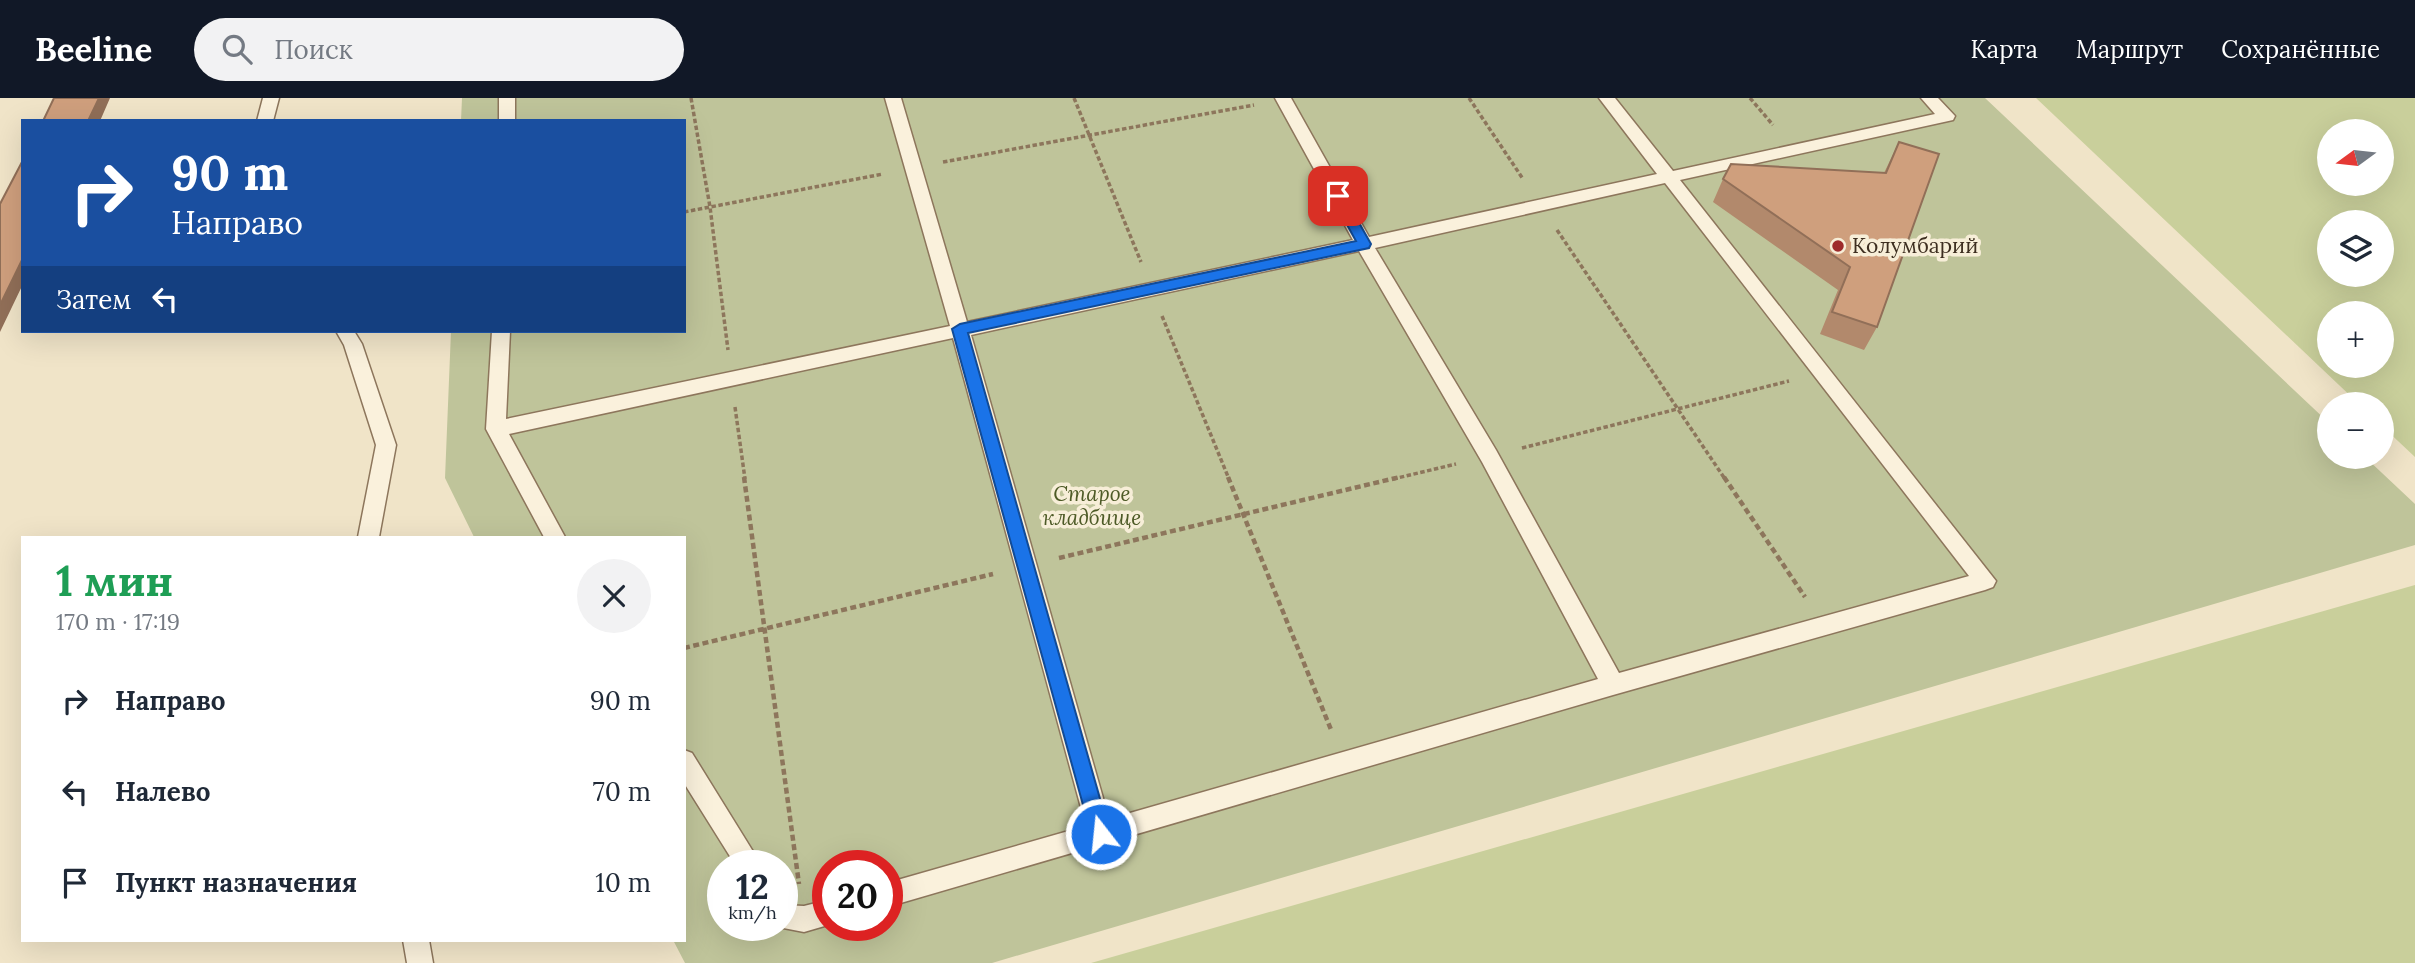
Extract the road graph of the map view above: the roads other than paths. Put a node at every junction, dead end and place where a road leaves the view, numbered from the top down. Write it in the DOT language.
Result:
graph roads {
  1 [pos="271,98"];
  2 [pos="507,98"];
  3 [pos="892,98"];
  4 [pos="1607,98"];
  5 [pos="1928,98"];
  6 [pos="1284,99"];
  7 [pos="266,119"];
  8 [pos="507,119"];
  9 [pos="1669,178"];
  10 [pos="1364,244"];
  11 [pos="960,329"];
  12 [pos="346,333"];
  13 [pos="501,333"];
  14 [pos="496,429"];
  15 [pos="369,536"];
  16 [pos="554,536"];
  17 [pos="1613,685"];
  18 [pos="686,764"];
  19 [pos="1101,834"];
  20 [pos="740,850"];
  21 [pos="903,890"];
  22 [pos="416,942"];
  23 [pos="420,963"];
  1 -- 7 [label="lane"];
  2 -- 8 [label="lane"];
  3 -- 11 [label="lane"];
  4 -- 9 [label="lane"];
  5 -- 9 [label="lane"];
  6 -- 10 [label="lane"];
  9 -- 10 [label="lane"];
  9 -- 17 [label="lane"];
  10 -- 11 [label="lane"];
  10 -- 17 [label="lane"];
  11 -- 14 [label="lane"];
  11 -- 19 [label="lane"];
  12 -- 15 [label="lane"];
  13 -- 14 [label="lane"];
  14 -- 16 [label="lane"];
  17 -- 19 [label="lane"];
  18 -- 20 [label="lane"];
  19 -- 21 [label="lane"];
  22 -- 23 [label="lane"];
}
